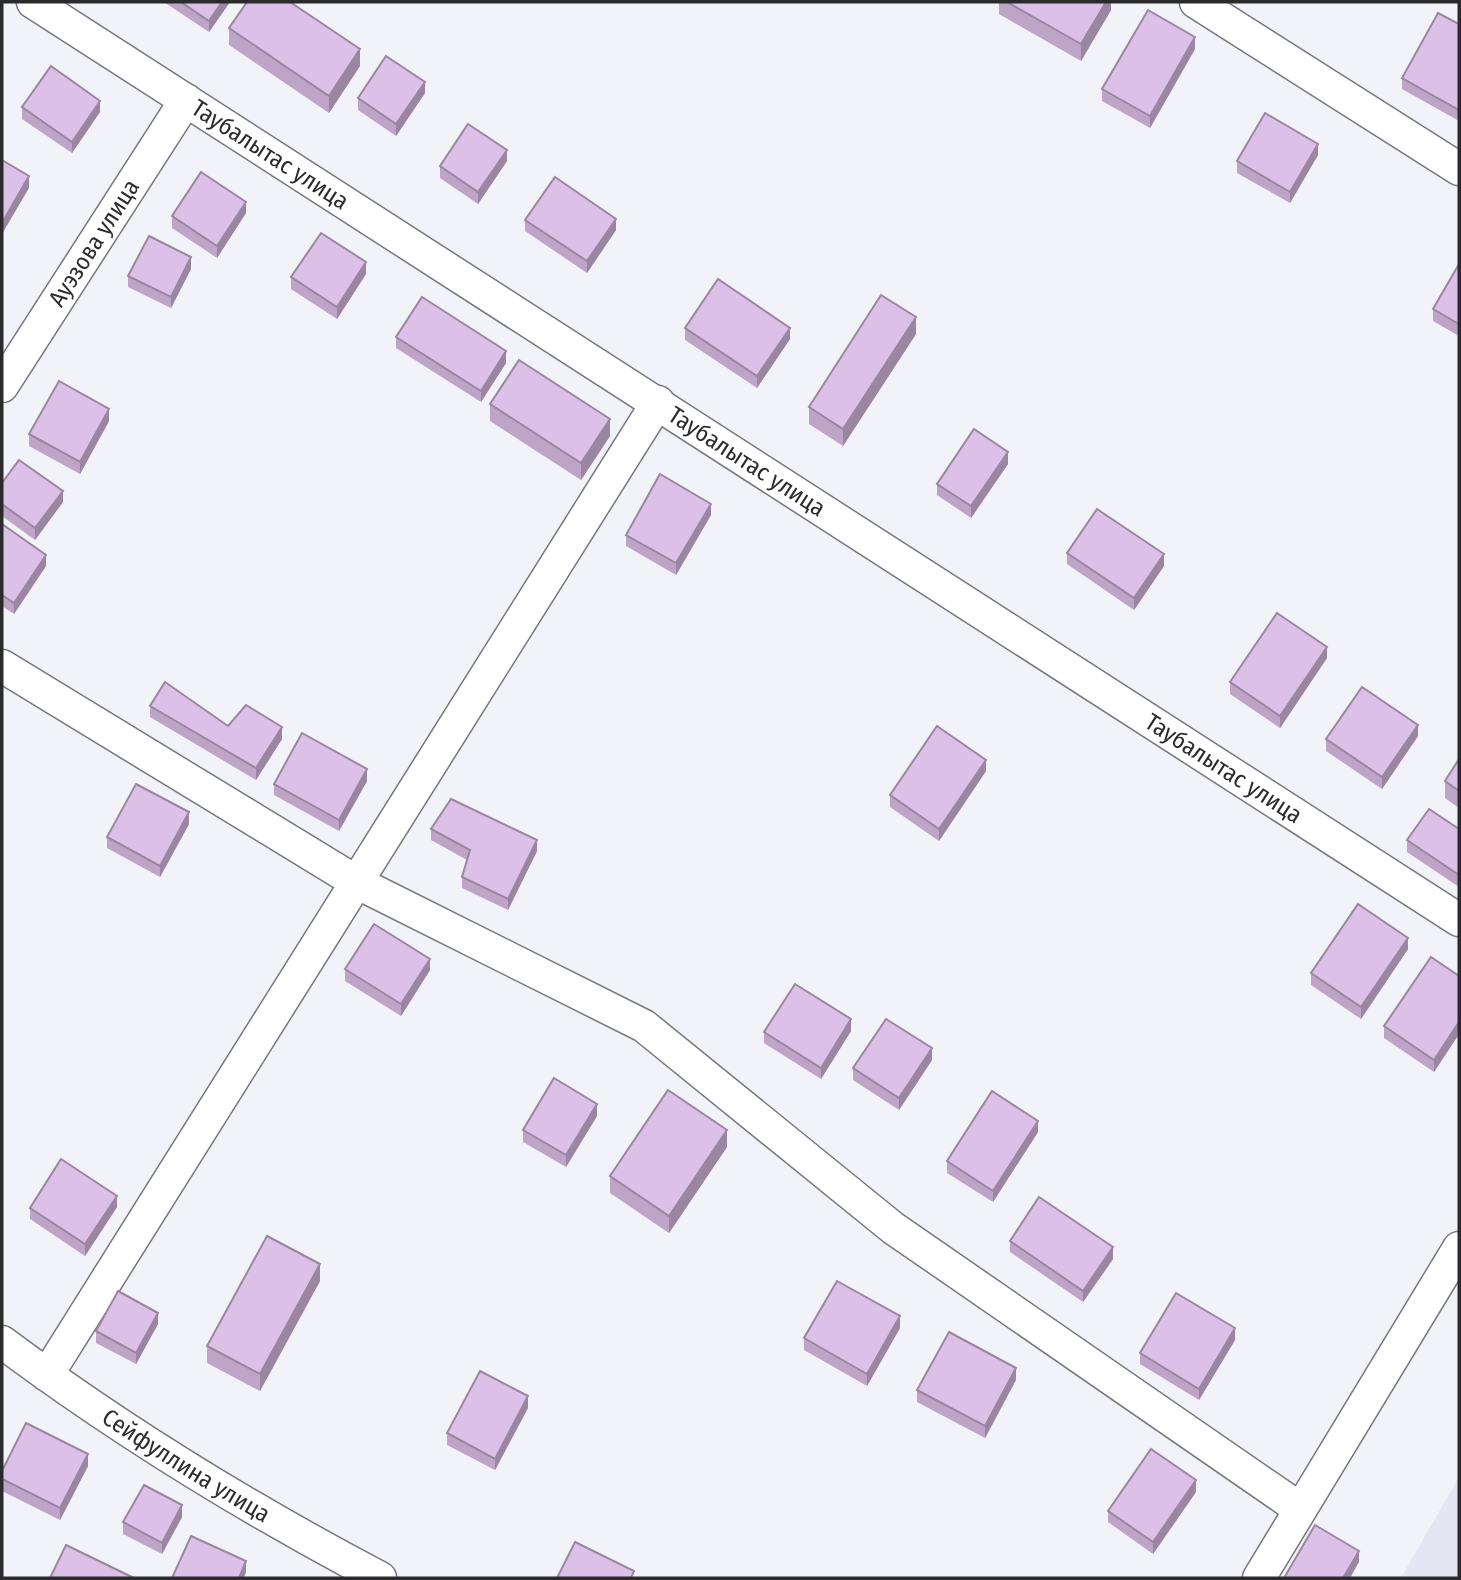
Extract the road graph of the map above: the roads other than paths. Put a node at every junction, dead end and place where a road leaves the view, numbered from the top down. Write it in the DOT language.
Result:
graph roads {
  1 [pos="33,2"];
  2 [pos="1196,2"];
  3 [pos="186,100"];
  4 [pos="1459,169"];
  5 [pos="2,386"];
  6 [pos="658,402"];
  7 [pos="2,666"];
  8 [pos="358,883"];
  9 [pos="1459,920"];
  10 [pos="1459,1248"];
  11 [pos="2,1342"];
  12 [pos="47,1375"];
  13 [pos="1300,1509"];
  14 [pos="380,1578"];
  15 [pos="1259,1578"];
  1 -- 3 [label="street, Таубалытас улица"];
  2 -- 4 [label="street"];
  3 -- 5 [label="street, Ауэзова улица"];
  3 -- 6 [label="street, Таубалытас улица"];
  6 -- 8 [label="street"];
  6 -- 9 [label="street, Таубалытас улица"];
  7 -- 8 [label="street"];
  8 -- 12 [label="street"];
  8 -- 13 [label="street"];
  10 -- 13 [label="street"];
  11 -- 12 [label="street, Сейфуллина улица"];
  12 -- 14 [label="street, Сейфуллина улица"];
  13 -- 15 [label="street"];
}
